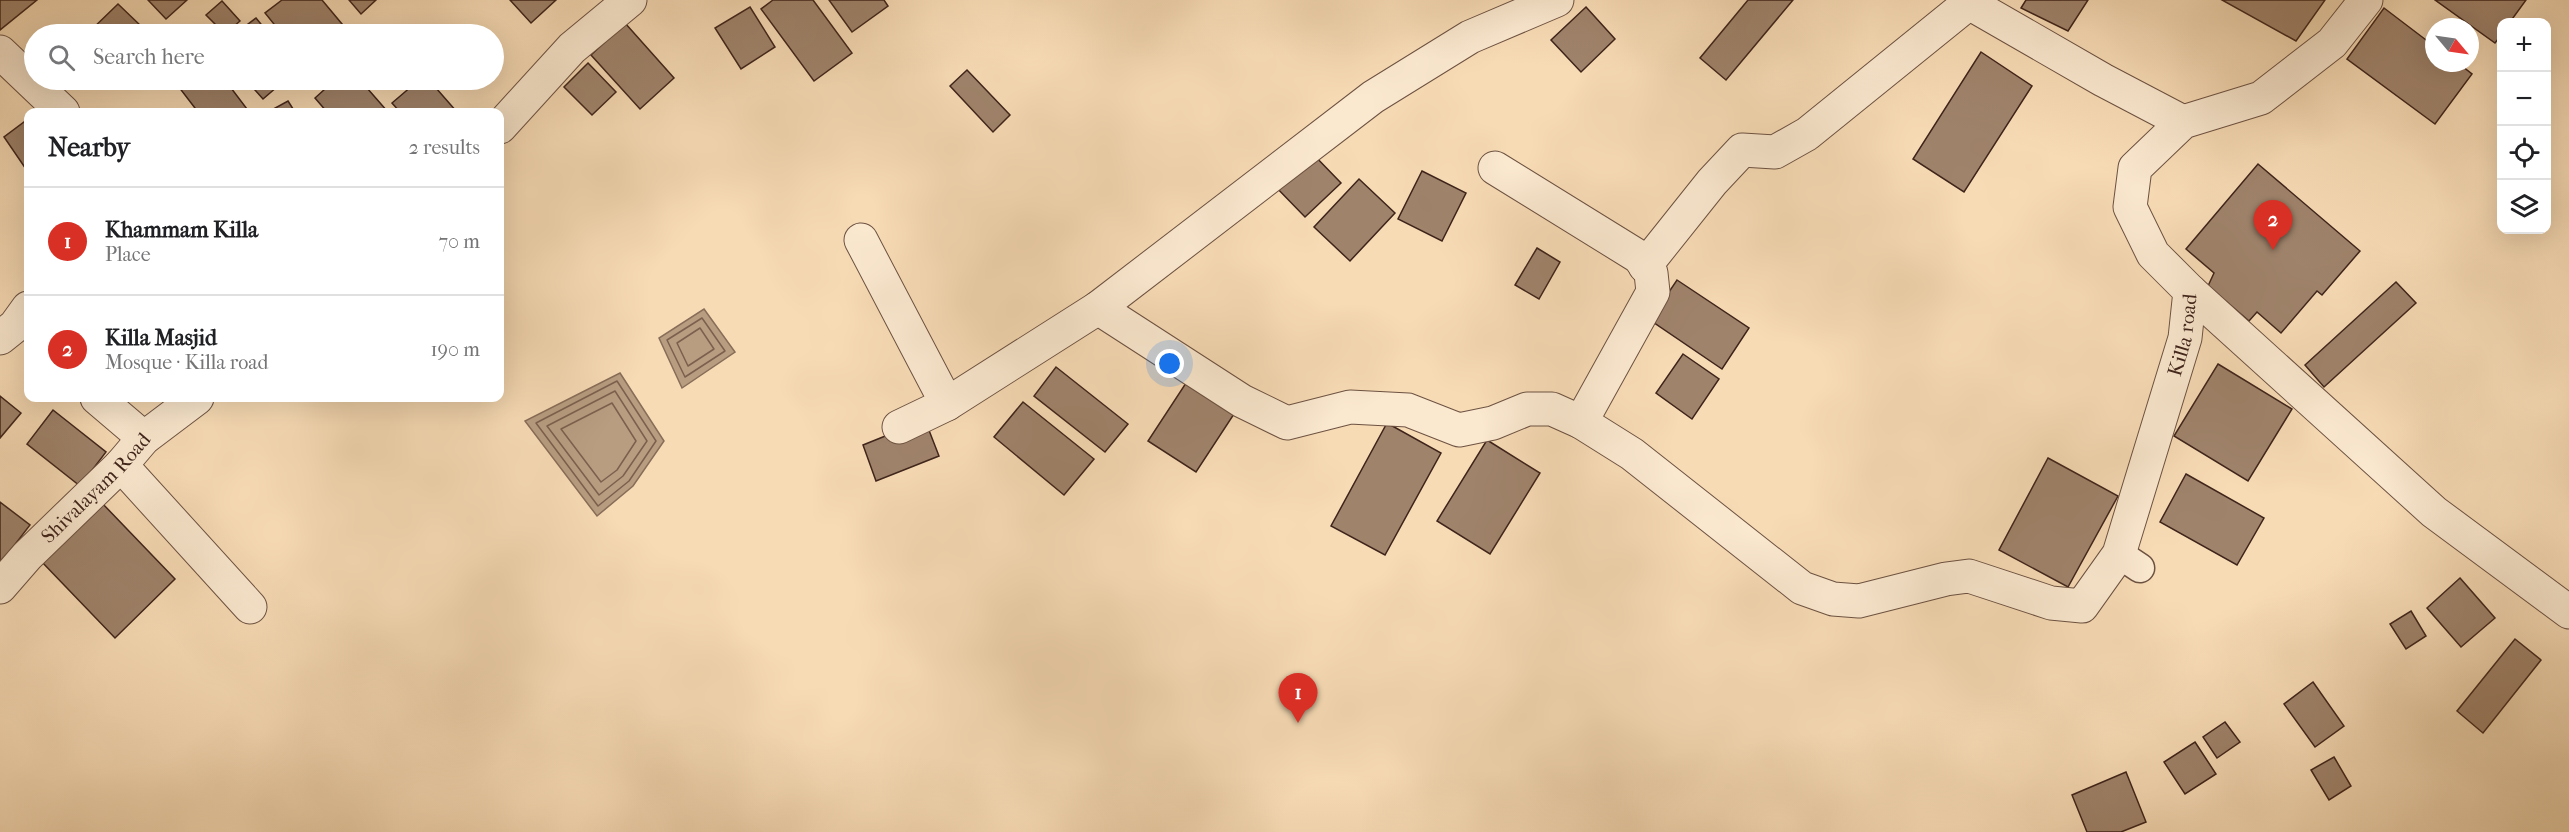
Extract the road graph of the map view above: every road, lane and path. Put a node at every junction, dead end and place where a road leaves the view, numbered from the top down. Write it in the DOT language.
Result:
graph roads {
  1 [pos="630,0"];
  2 [pos="1557,0"];
  3 [pos="2366,0"];
  4 [pos="1967,1"];
  5 [pos="0,52"];
  6 [pos="24,75"];
  7 [pos="40,90"];
  8 [pos="59,108"];
  9 [pos="2183,122"];
  10 [pos="504,124"];
  11 [pos="1495,168"];
  12 [pos="861,240"];
  13 [pos="1645,266"];
  14 [pos="2190,291"];
  15 [pos="1098,308"];
  16 [pos="102,402"];
  17 [pos="192,402"];
  18 [pos="947,404"];
  19 [pos="1581,422"];
  20 [pos="899,427"];
  21 [pos="144,438"];
  22 [pos="121,465"];
  23 [pos="0,587"];
  24 [pos="250,608"];
  25 [pos="2569,612"];
  1 -- 10 [label="street"];
  2 -- 15 [label="street"];
  3 -- 9 [label="street, Killa road"];
  4 -- 9 [label="street"];
  4 -- 13 [label="street"];
  5 -- 6 [label="street"];
  7 -- 8 [label="street"];
  9 -- 14 [label="street, Killa road"];
  11 -- 13 [label="street"];
  12 -- 18 [label="street"];
  13 -- 19 [label="street"];
  14 -- 19 [label="street, Killa road"];
  14 -- 25 [label="street"];
  15 -- 18 [label="street"];
  15 -- 19 [label="street"];
  16 -- 21 [label="street"];
  17 -- 21 [label="street, Shivalayam Road"];
  18 -- 20 [label="street"];
  21 -- 22 [label="street, Shivalayam Road"];
  22 -- 23 [label="street, Shivalayam Road"];
  22 -- 24 [label="street"];
}
